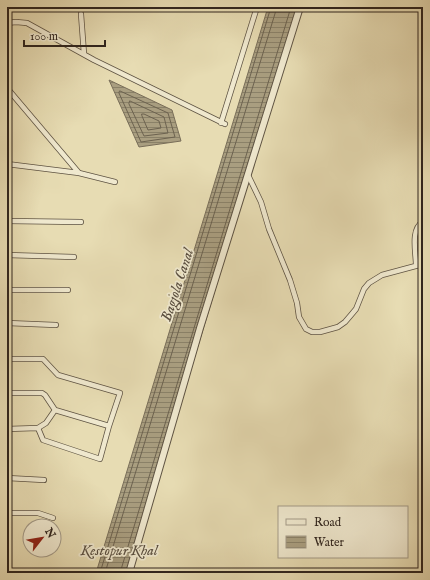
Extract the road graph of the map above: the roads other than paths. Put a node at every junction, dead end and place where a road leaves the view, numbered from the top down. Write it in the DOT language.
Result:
graph roads {
  1 [pos="257,7"];
  2 [pos="300,7"];
  3 [pos="81,14"];
  4 [pos="7,23"];
  5 [pos="84,54"];
  6 [pos="7,88"];
  7 [pos="7,164"];
  8 [pos="79,173"];
  9 [pos="248,175"];
  10 [pos="115,182"];
  11 [pos="7,221"];
  12 [pos="81,222"];
  13 [pos="423,222"];
  14 [pos="7,255"];
  15 [pos="74,257"];
  16 [pos="423,264"];
  17 [pos="416,265"];
  18 [pos="7,290"];
  19 [pos="68,290"];
  20 [pos="7,323"];
  21 [pos="56,325"];
  22 [pos="7,359"];
  23 [pos="7,393"];
  24 [pos="56,410"];
  25 [pos="109,426"];
  26 [pos="38,428"];
  27 [pos="7,429"];
  28 [pos="7,478"];
  29 [pos="44,480"];
  30 [pos="7,513"];
  31 [pos="53,518"];
  32 [pos="129,573"];
  1 -- 5 [label="street"];
  2 -- 9 [label="street"];
  3 -- 5 [label="street"];
  4 -- 5 [label="street"];
  6 -- 8 [label="street"];
  7 -- 8 [label="street"];
  8 -- 10 [label="street"];
  9 -- 17 [label="street"];
  9 -- 32 [label="street"];
  11 -- 12 [label="street"];
  13 -- 17 [label="street"];
  14 -- 15 [label="street"];
  16 -- 17 [label="street"];
  18 -- 19 [label="street"];
  20 -- 21 [label="street"];
  22 -- 25 [label="street"];
  23 -- 24 [label="street"];
  24 -- 25 [label="street"];
  24 -- 26 [label="street"];
  25 -- 26 [label="street"];
  26 -- 27 [label="street"];
  28 -- 29 [label="street"];
  30 -- 31 [label="street"];
}
